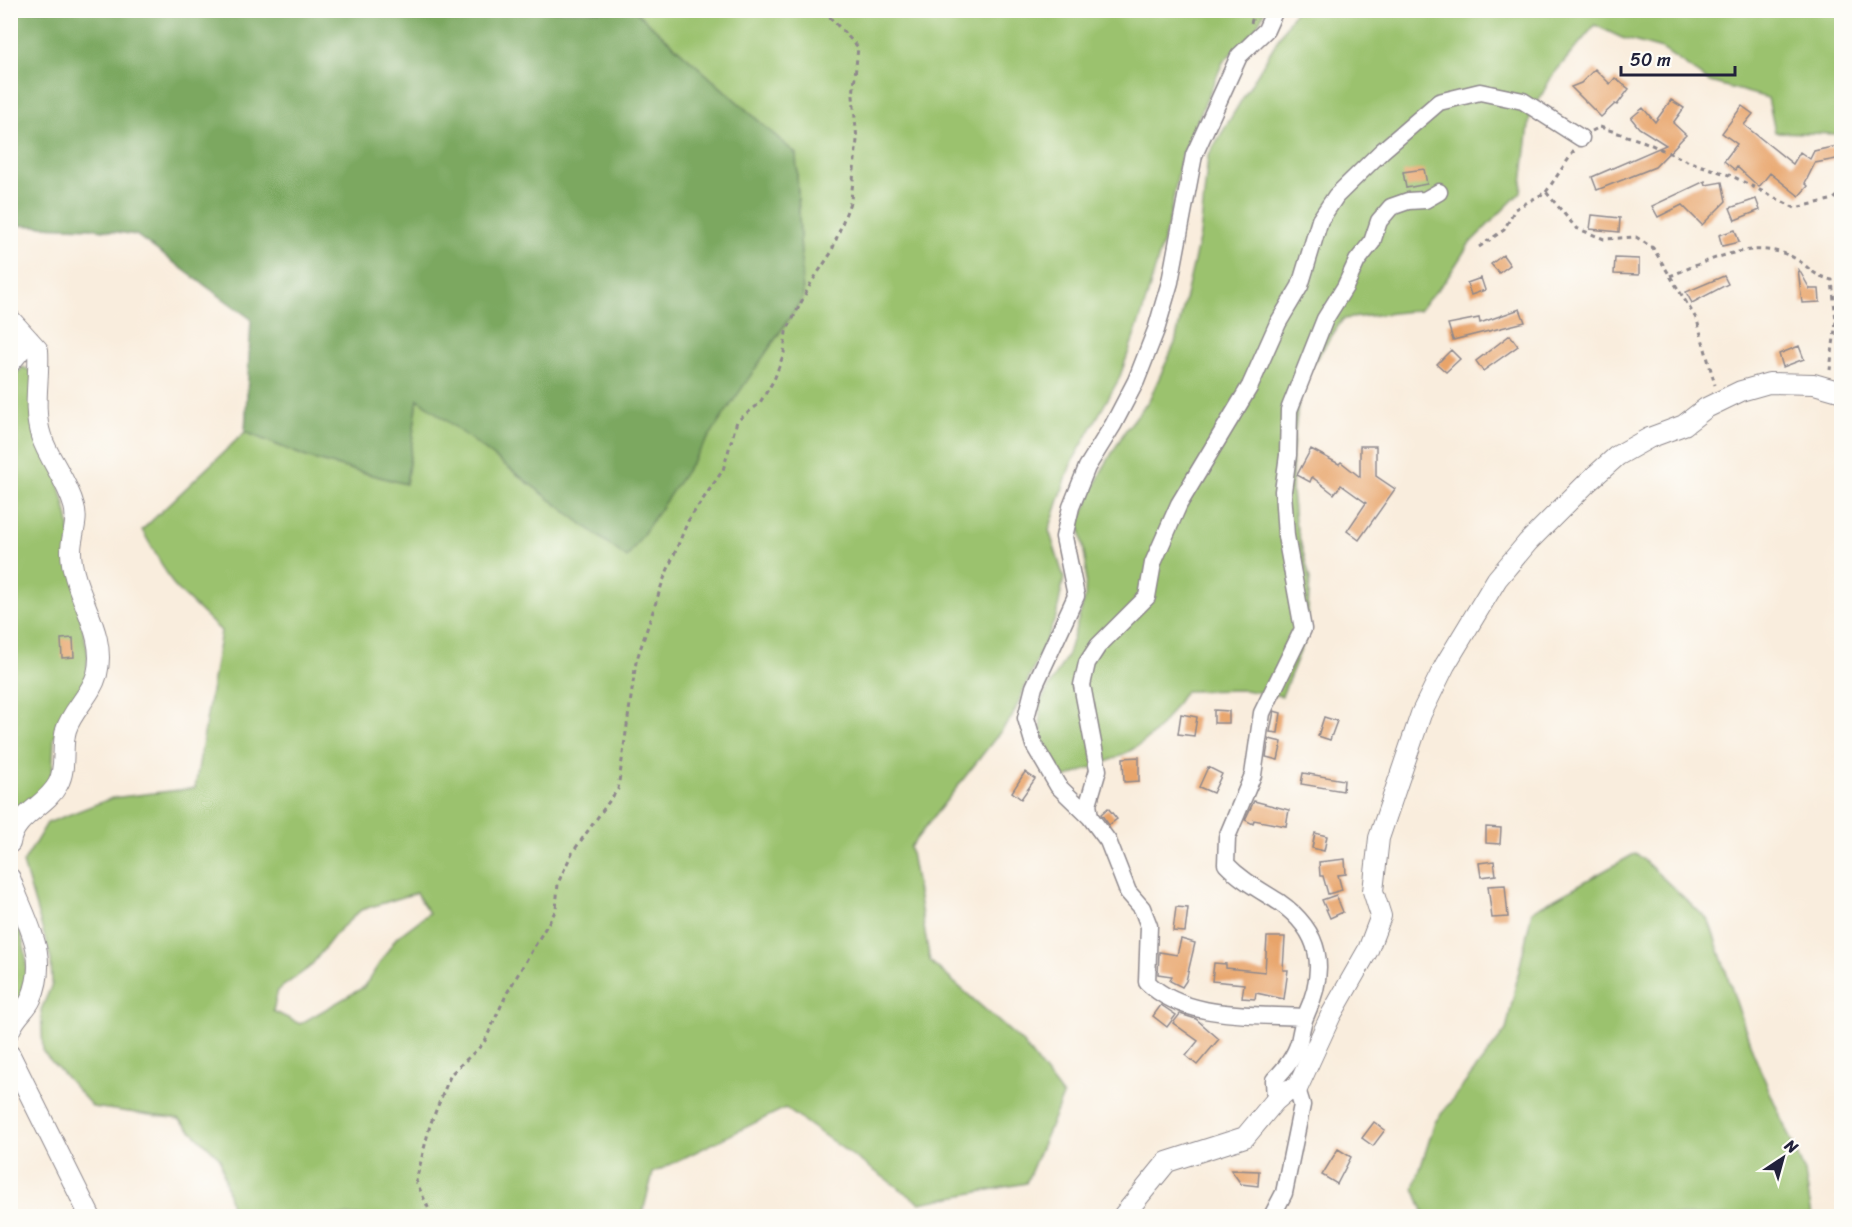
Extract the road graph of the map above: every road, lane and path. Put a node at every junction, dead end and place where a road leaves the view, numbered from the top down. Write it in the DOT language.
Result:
graph roads {
  1 [pos="823,10"];
  2 [pos="1275,10"];
  3 [pos="1581,138"];
  4 [pos="1439,192"];
  5 [pos="1546,192"];
  6 [pos="1842,192"];
  7 [pos="1479,248"];
  8 [pos="1670,276"];
  9 [pos="10,319"];
  10 [pos="29,340"];
  11 [pos="10,363"];
  12 [pos="1835,390"];
  13 [pos="1719,401"];
  14 [pos="1090,817"];
  15 [pos="10,843"];
  16 [pos="10,878"];
  17 [pos="1305,1017"];
  18 [pos="10,1030"];
  19 [pos="10,1055"];
  20 [pos="1297,1089"];
  21 [pos="1275,1101"];
  22 [pos="90,1216"];
  23 [pos="432,1216"];
  24 [pos="1123,1216"];
  25 [pos="1272,1216"];
  1 -- 23 [label="path"];
  2 -- 14 [label="street"];
  3 -- 5 [label="path"];
  3 -- 6 [label="path"];
  3 -- 14 [label="street"];
  4 -- 17 [label="street"];
  5 -- 7 [label="path"];
  5 -- 8 [label="path"];
  8 -- 12 [label="path"];
  8 -- 13 [label="path"];
  9 -- 10 [label="street"];
  10 -- 11 [label="street"];
  10 -- 15 [label="street"];
  12 -- 13 [label="street"];
  13 -- 20 [label="street"];
  14 -- 17 [label="street"];
  16 -- 18 [label="street"];
  17 -- 21 [label="street"];
  19 -- 22 [label="street"];
  20 -- 21 [label="street"];
  20 -- 25 [label="street"];
  21 -- 24 [label="street"];
}
